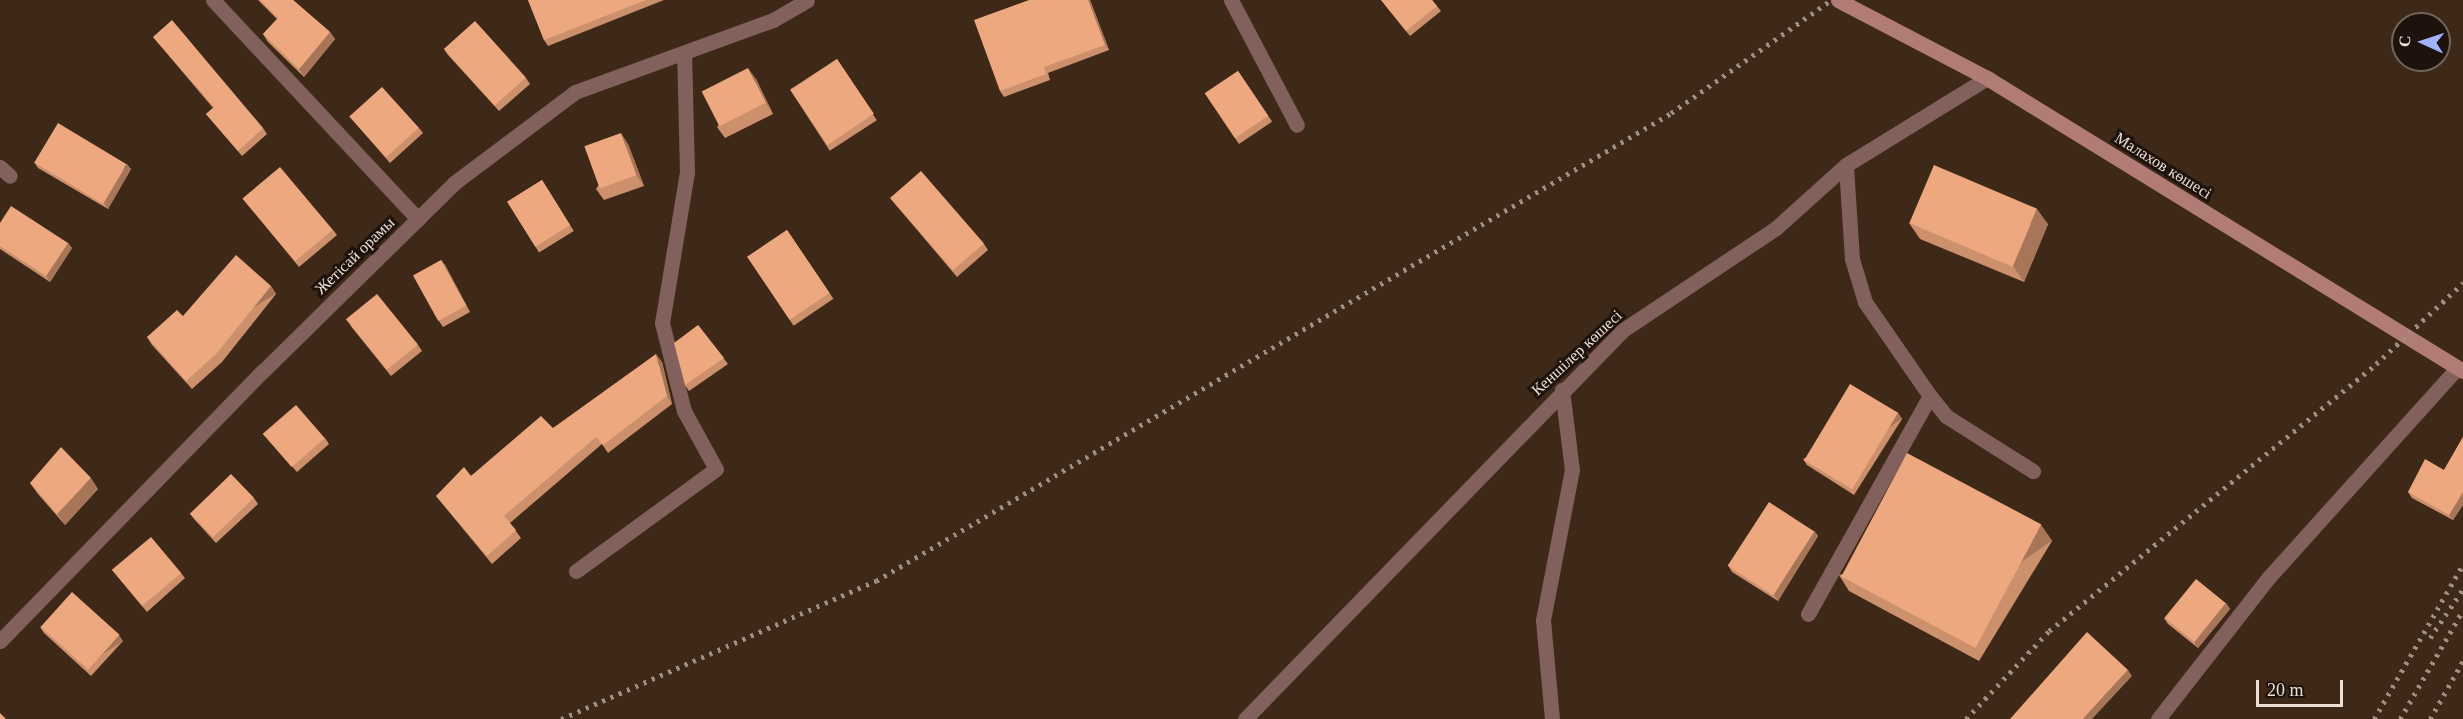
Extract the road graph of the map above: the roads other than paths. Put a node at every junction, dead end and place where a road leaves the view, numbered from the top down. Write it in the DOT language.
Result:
graph roads {
  1 [pos="213,0"];
  2 [pos="1231,0"];
  3 [pos="1838,0"];
  4 [pos="805,1"];
  5 [pos="684,53"];
  6 [pos="1987,78"];
  7 [pos="1297,125"];
  8 [pos="1846,165"];
  9 [pos="418,219"];
  10 [pos="2460,370"];
  11 [pos="1562,390"];
  12 [pos="1929,396"];
  13 [pos="2033,471"];
  14 [pos="576,571"];
  15 [pos="1808,614"];
  16 [pos="0,641"];
  17 [pos="1245,719"];
  18 [pos="1552,719"];
  19 [pos="2158,719"];
  1 -- 9 [label="street"];
  2 -- 7 [label="street"];
  3 -- 6 [label="main road, Малахов көшесі"];
  4 -- 5 [label="street, Жетісай орамы"];
  5 -- 9 [label="street, Жетісай орамы"];
  5 -- 14 [label="street"];
  6 -- 8 [label="street, Кеншілер көшесі"];
  6 -- 10 [label="main road, Малахов көшесі"];
  8 -- 11 [label="street, Кеншілер көшесі"];
  8 -- 12 [label="street"];
  9 -- 16 [label="street, Жетісай орамы"];
  10 -- 19 [label="street"];
  11 -- 17 [label="street, Кеншілер көшесі"];
  11 -- 18 [label="street"];
  12 -- 13 [label="street"];
  12 -- 15 [label="street"];
}
